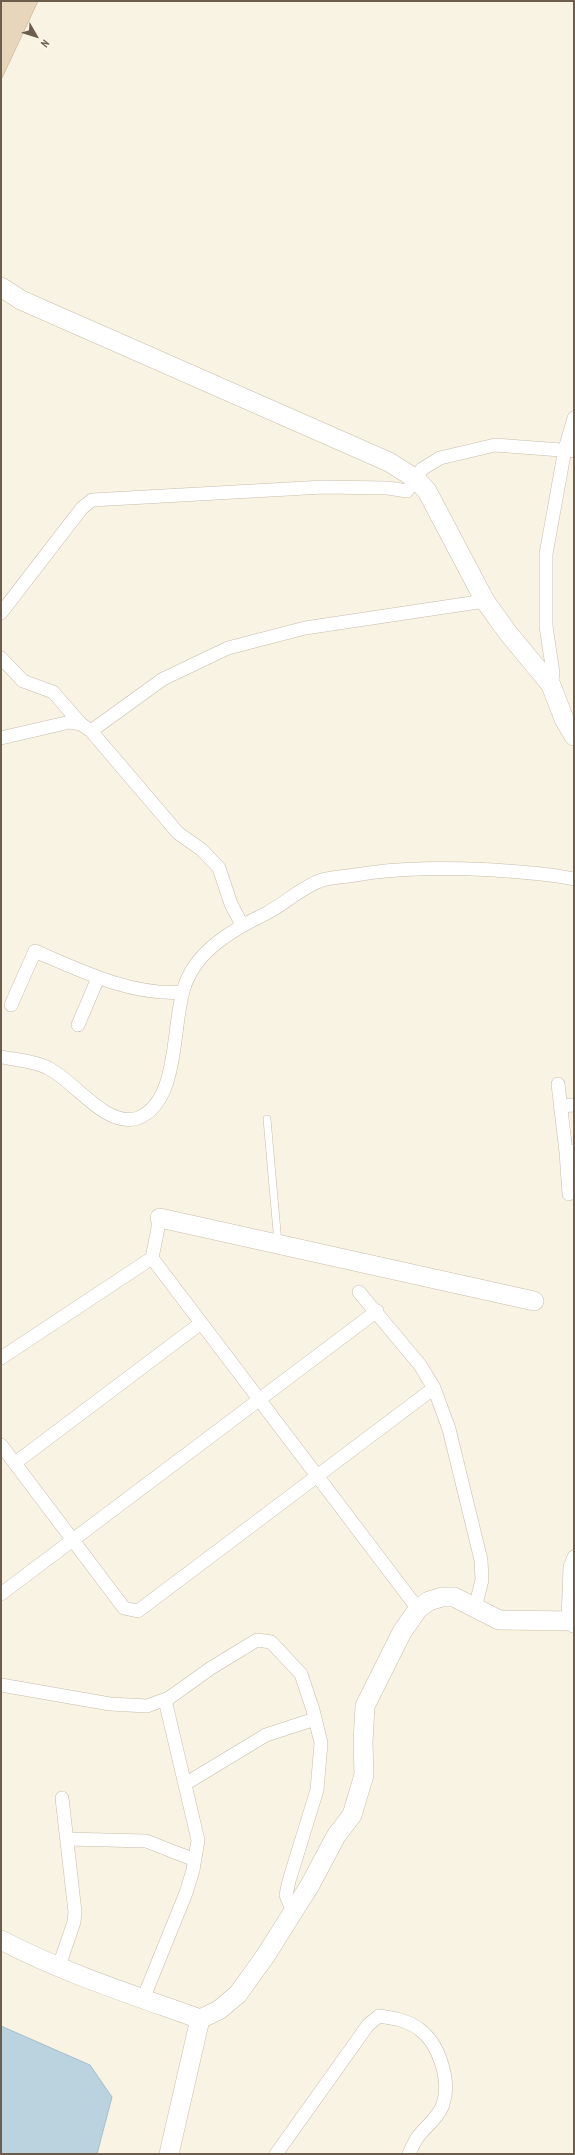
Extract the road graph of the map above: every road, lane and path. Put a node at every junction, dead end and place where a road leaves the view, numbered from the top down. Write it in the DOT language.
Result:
graph roads {
  1 [pos="1,287"];
  2 [pos="574,418"];
  3 [pos="570,450"];
  4 [pos="416,478"];
  5 [pos="485,601"];
  6 [pos="1,613"];
  7 [pos="1,658"];
  8 [pos="551,685"];
  9 [pos="86,727"];
  10 [pos="574,736"];
  11 [pos="1,738"];
  12 [pos="574,879"];
  13 [pos="242,925"];
  14 [pos="98,978"];
  15 [pos="183,992"];
  16 [pos="12,1005"];
  17 [pos="78,1025"];
  18 [pos="2,1056"];
  19 [pos="558,1084"];
  20 [pos="574,1105"];
  21 [pos="560,1106"];
  22 [pos="267,1119"];
  23 [pos="570,1151"];
  24 [pos="569,1194"];
  25 [pos="160,1218"];
  26 [pos="278,1245"];
  27 [pos="152,1258"];
  28 [pos="359,1292"];
  29 [pos="534,1301"];
  30 [pos="378,1311"];
  31 [pos="201,1323"];
  32 [pos="1,1358"];
  33 [pos="434,1388"];
  34 [pos="260,1398"];
  35 [pos="1,1444"];
  36 [pos="15,1463"];
  37 [pos="318,1476"];
  38 [pos="73,1540"];
  39 [pos="574,1556"];
  40 [pos="1,1594"];
  41 [pos="476,1608"];
  42 [pos="418,1610"];
  43 [pos="572,1623"];
  44 [pos="1,1685"];
  45 [pos="165,1700"];
  46 [pos="315,1719"];
  47 [pos="185,1784"];
  48 [pos="62,1798"];
  49 [pos="67,1839"];
  50 [pos="196,1860"];
  51 [pos="293,1912"];
  52 [pos="1,1940"];
  53 [pos="59,1966"];
  54 [pos="143,1999"];
  55 [pos="200,2018"];
  56 [pos="169,2154"];
  57 [pos="276,2154"];
  58 [pos="409,2154"];
  1 -- 4 [label="street"];
  2 -- 3 [label="street"];
  3 -- 4 [label="street"];
  3 -- 8 [label="street"];
  4 -- 5 [label="street"];
  4 -- 6 [label="street"];
  5 -- 8 [label="street"];
  5 -- 9 [label="street"];
  7 -- 9 [label="street"];
  8 -- 10 [label="street"];
  9 -- 11 [label="street"];
  9 -- 13 [label="street"];
  12 -- 13 [label="street"];
  13 -- 15 [label="street"];
  14 -- 15 [label="street"];
  14 -- 16 [label="street"];
  14 -- 17 [label="street"];
  15 -- 18 [label="street"];
  19 -- 21 [label="street"];
  20 -- 21 [label="street"];
  21 -- 23 [label="street"];
  22 -- 26 [label="lane"];
  23 -- 24 [label="street"];
  25 -- 26 [label="street"];
  25 -- 27 [label="street"];
  26 -- 29 [label="street"];
  27 -- 31 [label="street"];
  27 -- 32 [label="street"];
  28 -- 30 [label="street"];
  30 -- 33 [label="street"];
  30 -- 34 [label="street"];
  31 -- 34 [label="street"];
  31 -- 36 [label="street"];
  33 -- 37 [label="street"];
  33 -- 41 [label="street"];
  34 -- 37 [label="street"];
  34 -- 38 [label="street"];
  35 -- 36 [label="street"];
  36 -- 38 [label="street"];
  37 -- 38 [label="street"];
  37 -- 42 [label="street"];
  38 -- 40 [label="street"];
  39 -- 43 [label="street"];
  41 -- 42 [label="street"];
  41 -- 43 [label="street"];
  42 -- 51 [label="street"];
  44 -- 45 [label="street"];
  45 -- 46 [label="street"];
  45 -- 47 [label="street"];
  46 -- 47 [label="street"];
  46 -- 51 [label="street"];
  47 -- 50 [label="street"];
  48 -- 49 [label="street"];
  49 -- 50 [label="street"];
  49 -- 53 [label="street"];
  50 -- 54 [label="street"];
  51 -- 55 [label="street"];
  52 -- 53 [label="street"];
  53 -- 54 [label="street"];
  54 -- 55 [label="street"];
  55 -- 56 [label="street"];
  57 -- 58 [label="street"];
}
